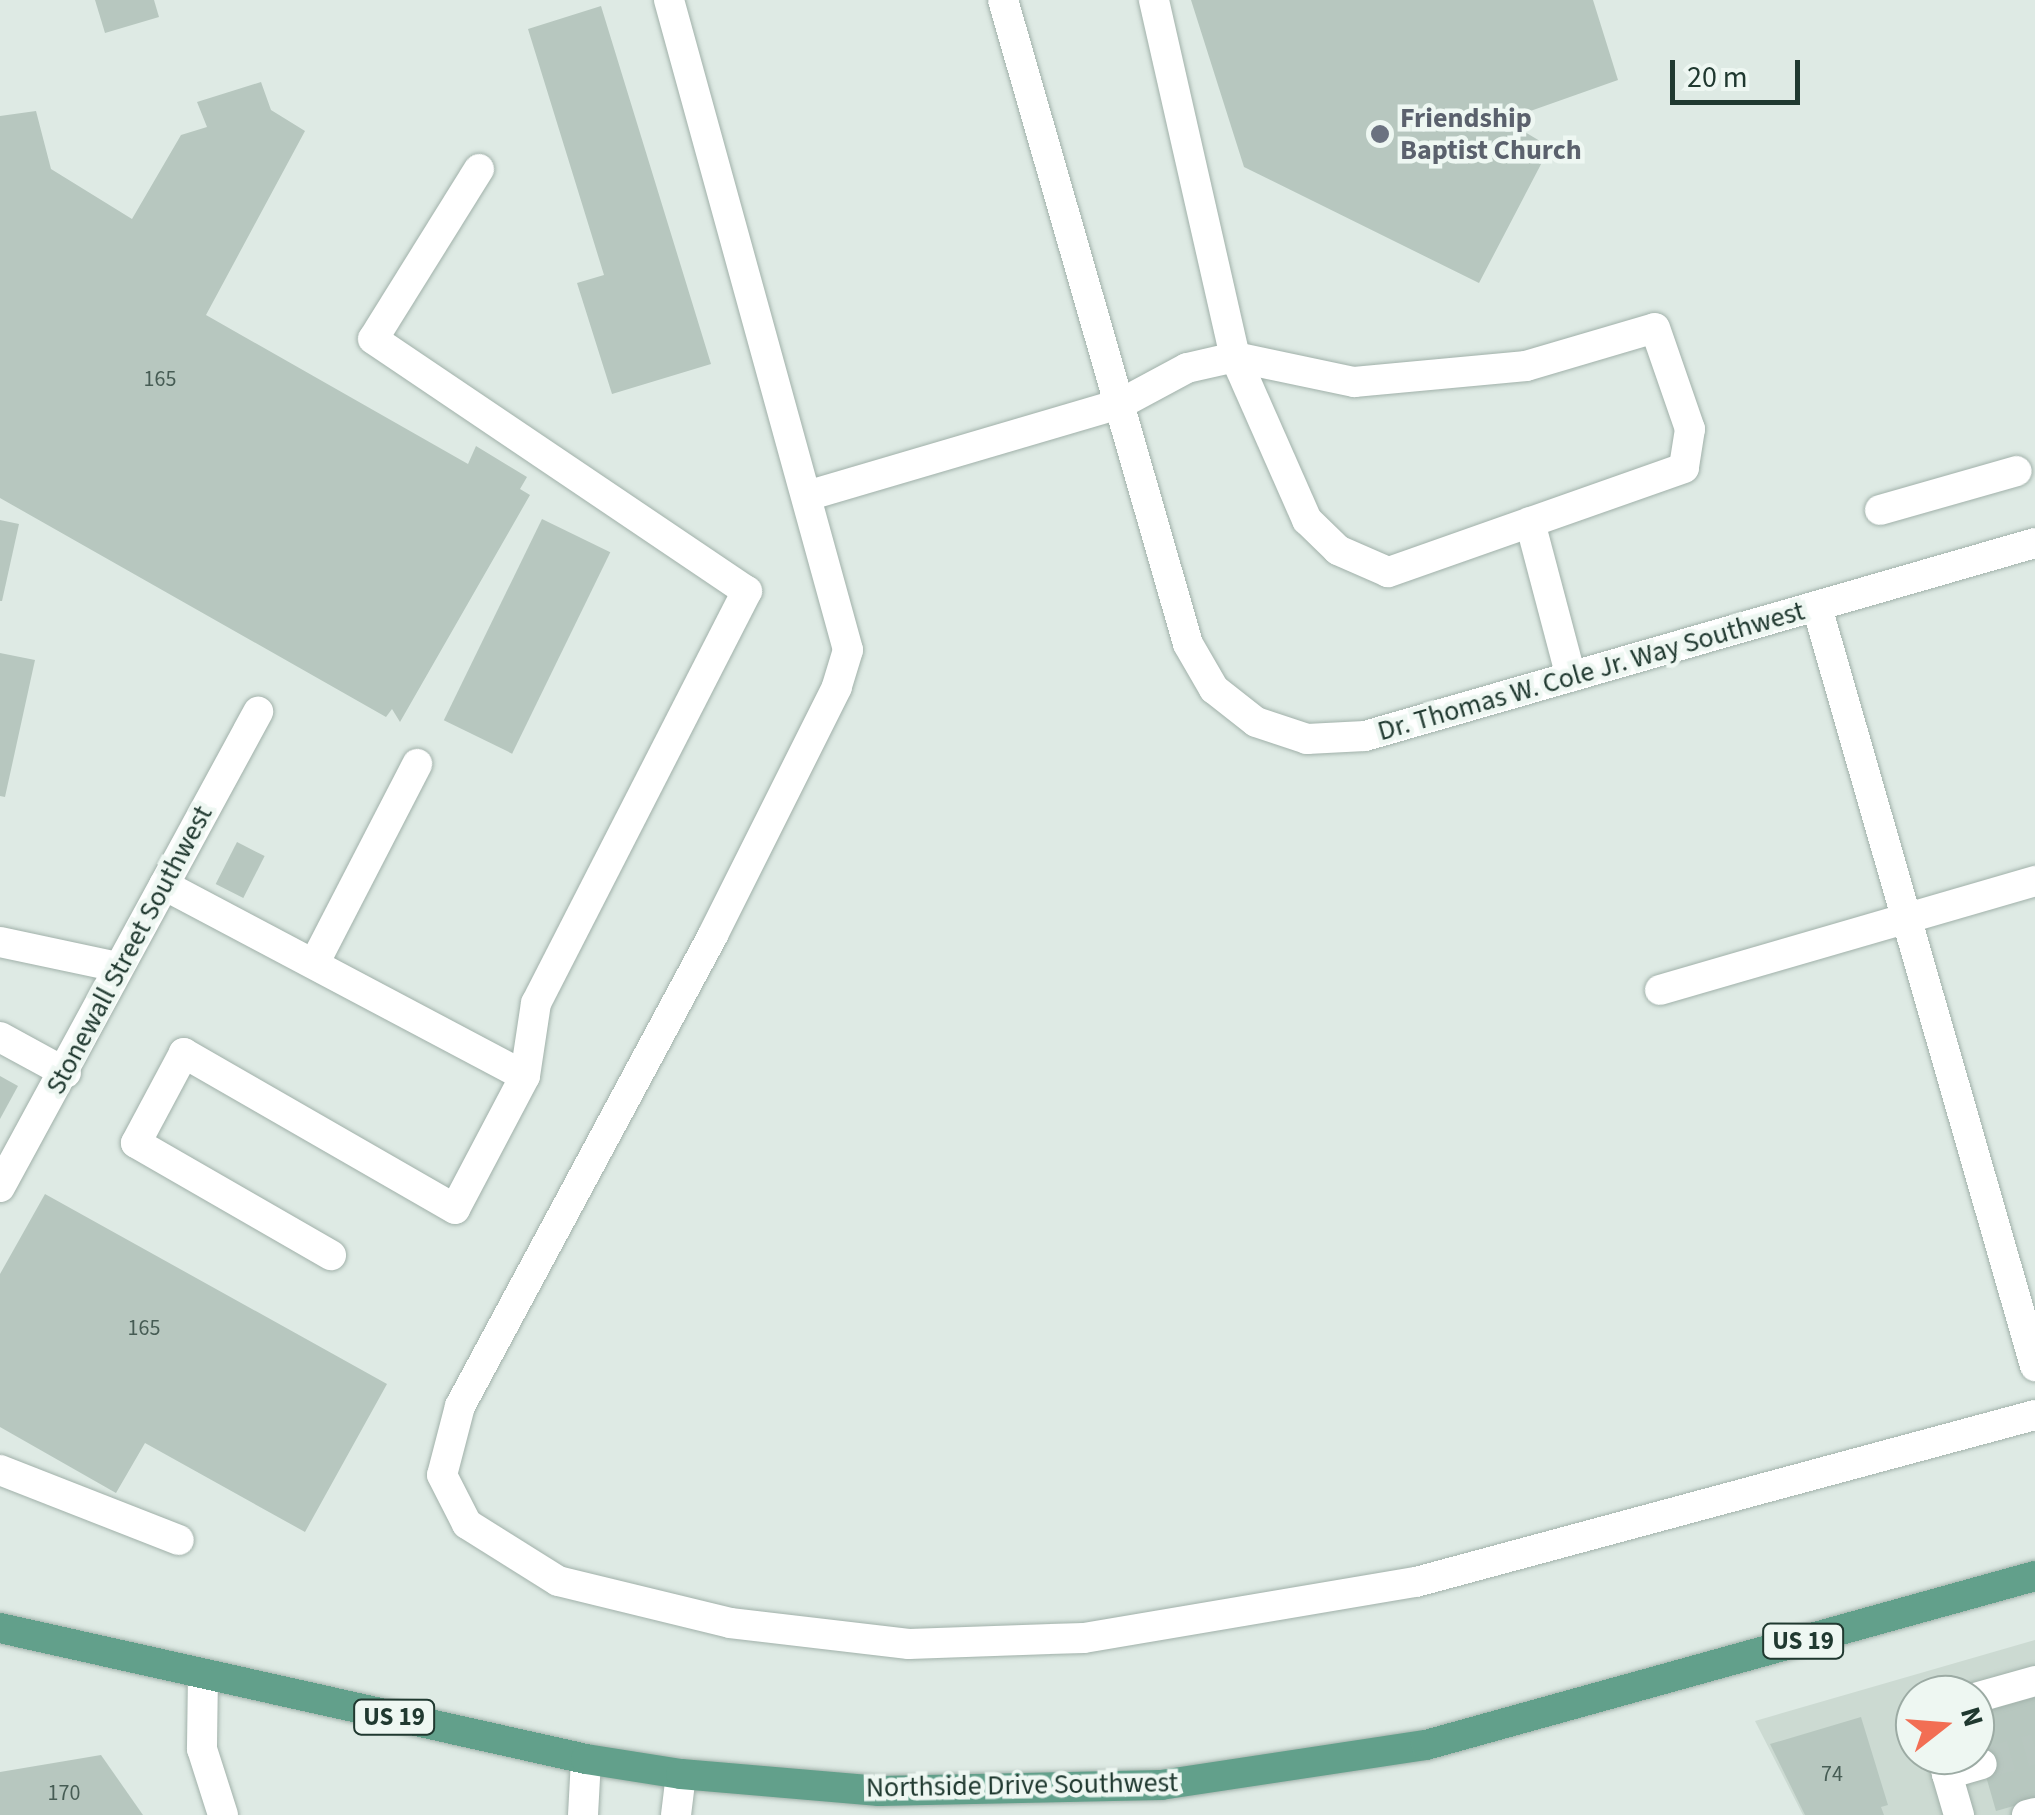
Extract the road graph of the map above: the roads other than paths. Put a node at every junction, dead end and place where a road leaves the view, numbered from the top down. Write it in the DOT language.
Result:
graph roads {
  1 [pos="669,0"];
  2 [pos="1003,0"];
  3 [pos="1154,0"];
  4 [pos="479,169"];
  5 [pos="1235,356"];
  6 [pos="1120,404"];
  7 [pos="2017,472"];
  8 [pos="807,496"];
  9 [pos="1880,510"];
  10 [pos="1530,522"];
  11 [pos="2035,543"];
  12 [pos="1816,607"];
  13 [pos="1571,677"];
  14 [pos="258,712"];
  15 [pos="417,764"];
  16 [pos="2035,881"];
  17 [pos="164,885"];
  18 [pos="1904,919"];
  19 [pos="0,942"];
  20 [pos="315,962"];
  21 [pos="118,967"];
  22 [pos="1660,990"];
  23 [pos="0,1037"];
  24 [pos="66,1073"];
  25 [pos="525,1076"];
  26 [pos="0,1187"];
  27 [pos="331,1255"];
  28 [pos="2035,1366"];
  29 [pos="2035,1415"];
  30 [pos="0,1470"];
  31 [pos="179,1540"];
  32 [pos="2035,1576"];
  33 [pos="0,1628"];
  34 [pos="203,1674"];
  35 [pos="2035,1681"];
  36 [pos="1995,1692"];
  37 [pos="586,1759"];
  38 [pos="681,1774"];
  39 [pos="1947,1775"];
  40 [pos="2035,1813"];
  41 [pos="223,1815"];
  42 [pos="583,1815"];
  43 [pos="676,1815"];
  44 [pos="1959,1815"];
  45 [pos="2027,1815"];
  1 -- 8 [label="street"];
  2 -- 6 [label="street, Dr. Thomas W. Cole Jr. Way Southwest"];
  3 -- 5 [label="street"];
  4 -- 25 [label="street"];
  5 -- 6 [label="street"];
  5 -- 10 [label="street"];
  5 -- 10 [label="street"];
  6 -- 8 [label="street"];
  6 -- 13 [label="street, Dr. Thomas W. Cole Jr. Way Southwest"];
  7 -- 9 [label="street"];
  8 -- 29 [label="street"];
  10 -- 13 [label="street"];
  11 -- 12 [label="street, Dr. Thomas W. Cole Jr. Way Southwest"];
  12 -- 13 [label="street, Dr. Thomas W. Cole Jr. Way Southwest"];
  12 -- 18 [label="street"];
  14 -- 17 [label="street, Stonewall Street Southwest"];
  15 -- 20 [label="street"];
  16 -- 18 [label="street"];
  17 -- 20 [label="street"];
  17 -- 21 [label="street, Stonewall Street Southwest"];
  18 -- 22 [label="street"];
  18 -- 28 [label="street"];
  19 -- 21 [label="street"];
  20 -- 25 [label="street"];
  21 -- 24 [label="street, Stonewall Street Southwest"];
  23 -- 24 [label="street"];
  24 -- 26 [label="street, Stonewall Street Southwest"];
  25 -- 27 [label="street"];
  30 -- 31 [label="street"];
  32 -- 38 [label="main road, Northside Drive Southwest / US 19"];
  33 -- 34 [label="main road, Northside Drive Southwest / US 19"];
  34 -- 37 [label="main road, Northside Drive Southwest / US 19"];
  34 -- 41 [label="street"];
  35 -- 36 [label="street"];
  37 -- 38 [label="main road, Northside Drive Southwest / US 19"];
  37 -- 42 [label="street"];
  38 -- 43 [label="street"];
  39 -- 44 [label="street"];
  40 -- 45 [label="street"];
}
